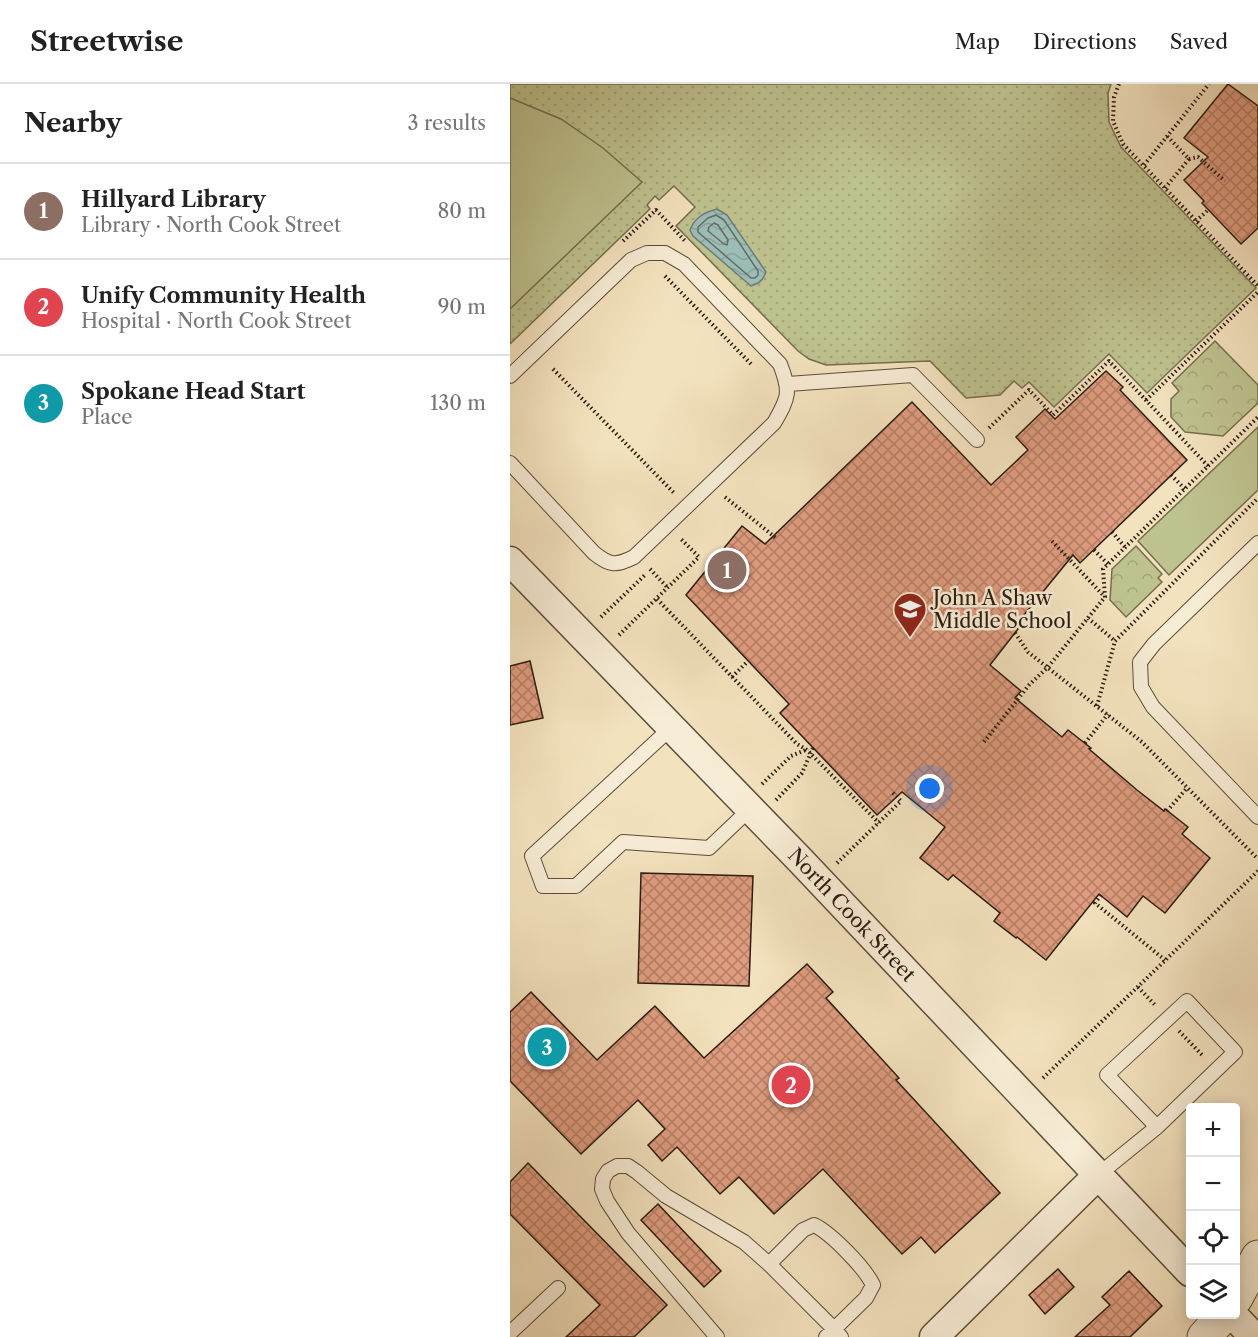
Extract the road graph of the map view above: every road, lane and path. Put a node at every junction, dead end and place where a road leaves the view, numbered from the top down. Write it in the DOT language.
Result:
graph roads {
  1 [pos="1119,84"];
  2 [pos="1209,84"];
  3 [pos="1167,136"];
  4 [pos="1189,159"];
  5 [pos="1143,165"];
  6 [pos="1225,181"];
  7 [pos="1165,188"];
  8 [pos="1208,210"];
  9 [pos="1196,221"];
  10 [pos="620,244"];
  11 [pos="690,246"];
  12 [pos="662,274"];
  13 [pos="1258,286"];
  14 [pos="1258,292"];
  15 [pos="753,366"];
  16 [pos="553,369"];
  17 [pos="510,376"];
  18 [pos="788,384"];
  19 [pos="1146,400"];
  20 [pos="1258,417"];
  21 [pos="976,440"];
  22 [pos="510,463"];
  23 [pos="1208,466"];
  24 [pos="1171,476"];
  25 [pos="1185,489"];
  26 [pos="733,490"];
  27 [pos="1258,498"];
  28 [pos="687,506"];
  29 [pos="1112,532"];
  30 [pos="776,538"];
  31 [pos="681,539"];
  32 [pos="1052,541"];
  33 [pos="1258,543"];
  34 [pos="674,547"];
  35 [pos="1125,547"];
  36 [pos="1094,550"];
  37 [pos="510,561"];
  38 [pos="1108,564"];
  39 [pos="668,588"];
  40 [pos="1105,597"];
  41 [pos="657,599"];
  42 [pos="601,617"];
  43 [pos="1088,618"];
  44 [pos="1015,633"];
  45 [pos="619,635"];
  46 [pos="1115,640"];
  47 [pos="748,661"];
  48 [pos="1047,667"];
  49 [pos="732,677"];
  50 [pos="1097,706"];
  51 [pos="1108,714"];
  52 [pos="672,727"];
  53 [pos="984,742"];
  54 [pos="1085,743"];
  55 [pos="809,751"];
  56 [pos="1187,788"];
  57 [pos="892,792"];
  58 [pos="763,798"];
  59 [pos="1167,811"];
  60 [pos="1258,817"];
  61 [pos="879,823"];
  62 [pos="1258,860"];
  63 [pos="837,864"];
  64 [pos="1258,871"];
  65 [pos="1101,895"];
  66 [pos="1165,960"];
  67 [pos="1042,1078"];
  68 [pos="1157,1127"];
  69 [pos="1098,1175"];
  70 [pos="1258,1257"];
  71 [pos="769,1264"];
  72 [pos="1186,1267"];
  73 [pos="558,1288"];
  74 [pos="1240,1291"];
  75 [pos="1220,1319"];
  76 [pos="1237,1319"];
  77 [pos="510,1333"];
  78 [pos="834,1334"];
  79 [pos="717,1337"];
  80 [pos="934,1337"];
  81 [pos="1204,1337"];
  82 [pos="1254,1337"];
  1 -- 5 [label="path"];
  2 -- 3 [label="path"];
  3 -- 4 [label="path"];
  3 -- 5 [label="path"];
  4 -- 6 [label="path"];
  4 -- 7 [label="path"];
  5 -- 7 [label="path"];
  7 -- 9 [label="path"];
  8 -- 9 [label="path"];
  9 -- 13 [label="path"];
  10 -- 11 [label="path"];
  12 -- 15 [label="path"];
  14 -- 19 [label="path"];
  16 -- 28 [label="path"];
  17 -- 18 [label="lane"];
  18 -- 21 [label="lane"];
  18 -- 28 [label="lane"];
  19 -- 21 [label="path"];
  19 -- 23 [label="path"];
  20 -- 23 [label="path"];
  22 -- 28 [label="lane"];
  23 -- 25 [label="path"];
  24 -- 25 [label="path"];
  25 -- 35 [label="path"];
  26 -- 30 [label="path"];
  27 -- 46 [label="path"];
  28 -- 31 [label="path"];
  29 -- 35 [label="path"];
  31 -- 34 [label="path"];
  31 -- 39 [label="path"];
  32 -- 40 [label="path"];
  33 -- 60 [label="lane"];
  35 -- 38 [label="path"];
  36 -- 38 [label="path"];
  37 -- 52 [label="street, North Cook Street"];
  38 -- 40 [label="path"];
  39 -- 41 [label="path"];
  39 -- 42 [label="path"];
  40 -- 43 [label="path"];
  41 -- 45 [label="path"];
  41 -- 49 [label="path"];
  43 -- 46 [label="path"];
  43 -- 48 [label="path"];
  44 -- 48 [label="path"];
  46 -- 50 [label="path"];
  47 -- 49 [label="path"];
  48 -- 50 [label="path"];
  48 -- 53 [label="path"];
  49 -- 55 [label="path"];
  50 -- 51 [label="path"];
  51 -- 54 [label="path"];
  51 -- 56 [label="path"];
  52 -- 58 [label="street, North Cook Street"];
  52 -- 58 [label="lane"];
  55 -- 58 [label="path"];
  55 -- 58 [label="path"];
  55 -- 61 [label="path"];
  56 -- 59 [label="path"];
  56 -- 62 [label="path"];
  57 -- 61 [label="path"];
  58 -- 69 [label="street, North Cook Street"];
  61 -- 63 [label="path"];
  64 -- 66 [label="path"];
  65 -- 66 [label="path"];
  66 -- 67 [label="path"];
  68 -- 68 [label="lane"];
  68 -- 69 [label="lane"];
  69 -- 72 [label="street, North Cook Street"];
  69 -- 80 [label="street"];
  70 -- 74 [label="street"];
  71 -- 78 [label="lane"];
  71 -- 78 [label="lane"];
  71 -- 79 [label="lane"];
  73 -- 77 [label="lane"];
  75 -- 81 [label="street"];
  76 -- 82 [label="street"];
}
